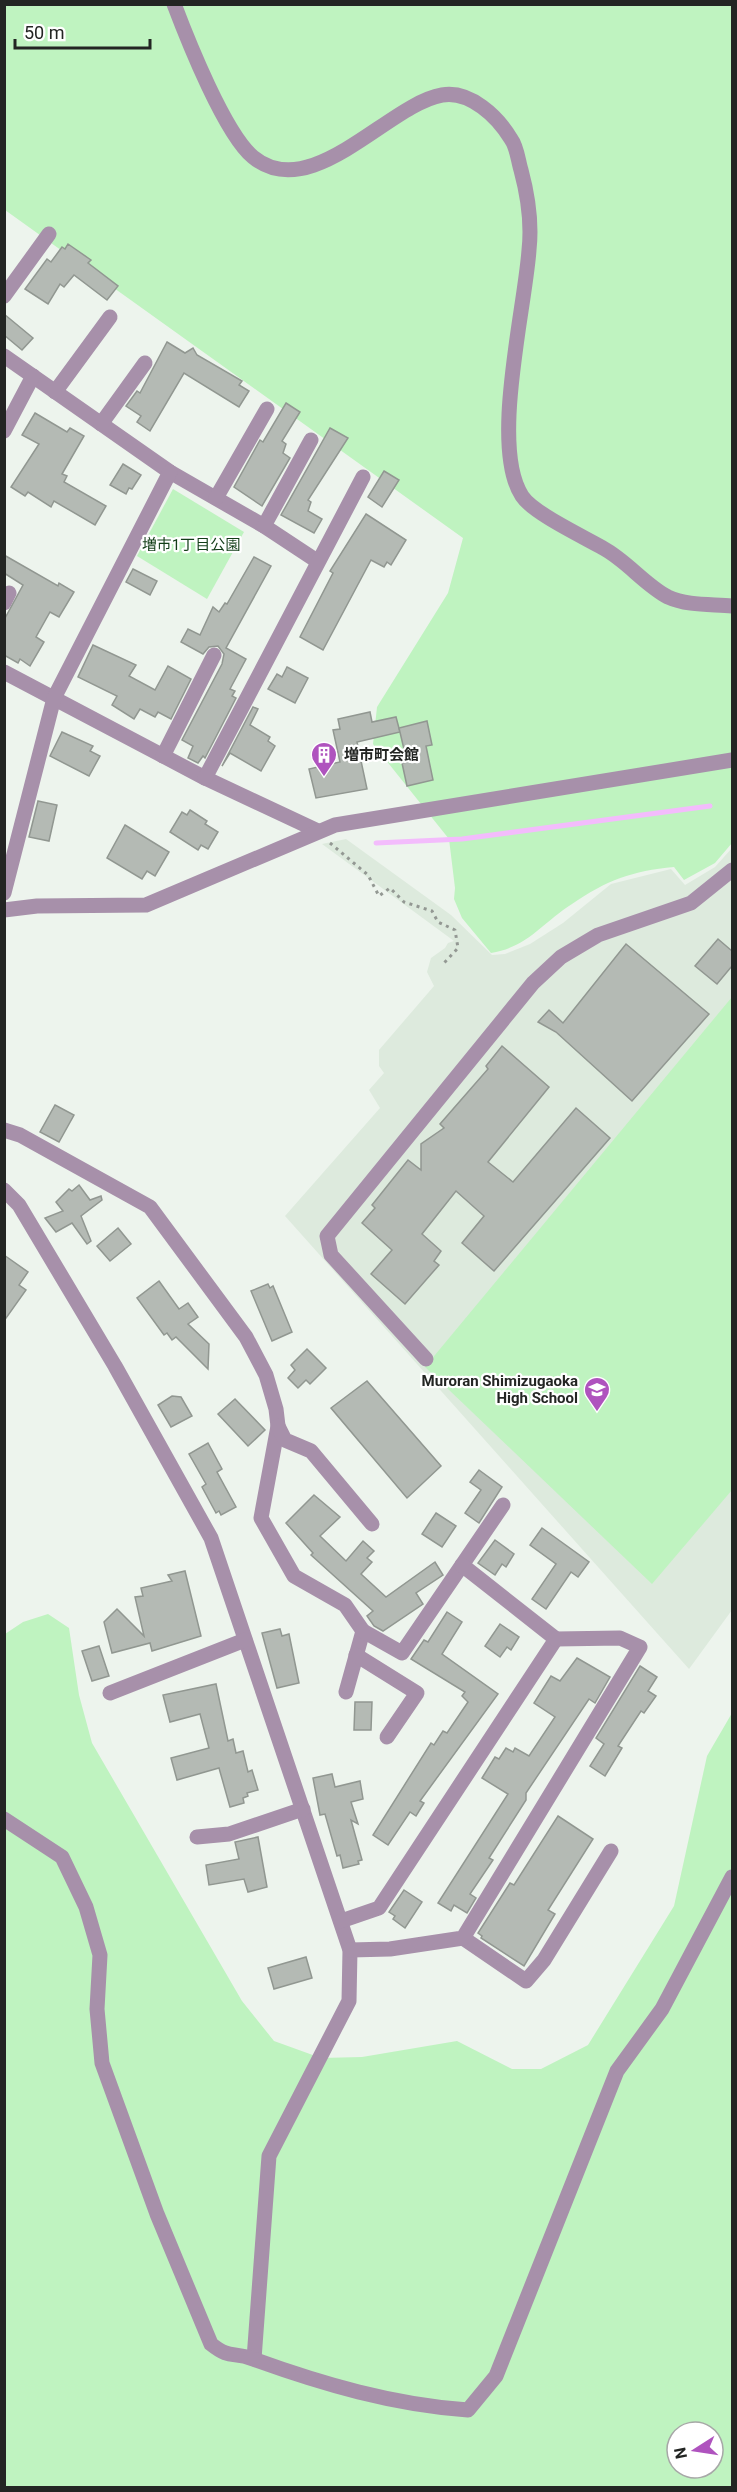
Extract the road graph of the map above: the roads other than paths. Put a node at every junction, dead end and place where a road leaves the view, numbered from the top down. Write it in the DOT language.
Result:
graph roads {
  1 [pos="174,4"];
  2 [pos="49,234"];
  3 [pos="4,296"];
  4 [pos="110,317"];
  5 [pos="4,356"];
  6 [pos="145,363"];
  7 [pos="33,376"];
  8 [pos="55,392"];
  9 [pos="267,409"];
  10 [pos="101,424"];
  11 [pos="4,431"];
  12 [pos="311,440"];
  13 [pos="170,472"];
  14 [pos="363,477"];
  15 [pos="216,498"];
  16 [pos="264,526"];
  17 [pos="317,561"];
  18 [pos="732,606"];
  19 [pos="214,655"];
  20 [pos="4,672"];
  21 [pos="54,698"];
  22 [pos="163,756"];
  23 [pos="732,760"];
  24 [pos="205,778"];
  25 [pos="318,831"];
  26 [pos="732,870"];
  27 [pos="4,893"];
  28 [pos="4,910"];
  29 [pos="4,1130"];
  30 [pos="4,1190"];
  31 [pos="426,1359"];
  32 [pos="278,1426"];
  33 [pos="503,1505"];
  34 [pos="372,1524"];
  35 [pos="462,1565"];
  36 [pos="363,1631"];
  37 [pos="556,1639"];
  38 [pos="245,1640"];
  39 [pos="356,1655"];
  40 [pos="346,1692"];
  41 [pos="110,1693"];
  42 [pos="387,1737"];
  43 [pos="303,1809"];
  44 [pos="4,1819"];
  45 [pos="197,1837"];
  46 [pos="611,1851"];
  47 [pos="732,1877"];
  48 [pos="341,1921"];
  49 [pos="463,1938"];
  50 [pos="350,1950"];
  51 [pos="254,2359"];
  1 -- 18 [label="street"];
  2 -- 3 [label="street"];
  4 -- 8 [label="street"];
  5 -- 7 [label="street"];
  6 -- 10 [label="street"];
  7 -- 8 [label="street"];
  7 -- 11 [label="street"];
  8 -- 10 [label="street"];
  9 -- 15 [label="street"];
  10 -- 13 [label="street"];
  12 -- 16 [label="street"];
  13 -- 15 [label="street"];
  13 -- 21 [label="street"];
  14 -- 17 [label="street"];
  15 -- 16 [label="street"];
  16 -- 17 [label="street"];
  17 -- 24 [label="street"];
  19 -- 22 [label="street"];
  20 -- 21 [label="street"];
  21 -- 22 [label="street"];
  21 -- 27 [label="street"];
  22 -- 24 [label="street"];
  23 -- 25 [label="street"];
  24 -- 25 [label="street"];
  25 -- 28 [label="street"];
  26 -- 31 [label="street"];
  29 -- 32 [label="street"];
  30 -- 38 [label="street"];
  32 -- 34 [label="street"];
  32 -- 36 [label="street"];
  33 -- 35 [label="street"];
  35 -- 36 [label="street"];
  35 -- 37 [label="street"];
  36 -- 39 [label="street"];
  37 -- 48 [label="street"];
  37 -- 49 [label="street"];
  38 -- 41 [label="street"];
  38 -- 43 [label="street"];
  39 -- 40 [label="street"];
  39 -- 42 [label="street"];
  43 -- 45 [label="street"];
  43 -- 48 [label="street"];
  44 -- 51 [label="street"];
  46 -- 49 [label="street"];
  47 -- 51 [label="street"];
  48 -- 50 [label="street"];
  49 -- 50 [label="street"];
  50 -- 51 [label="street"];
}
